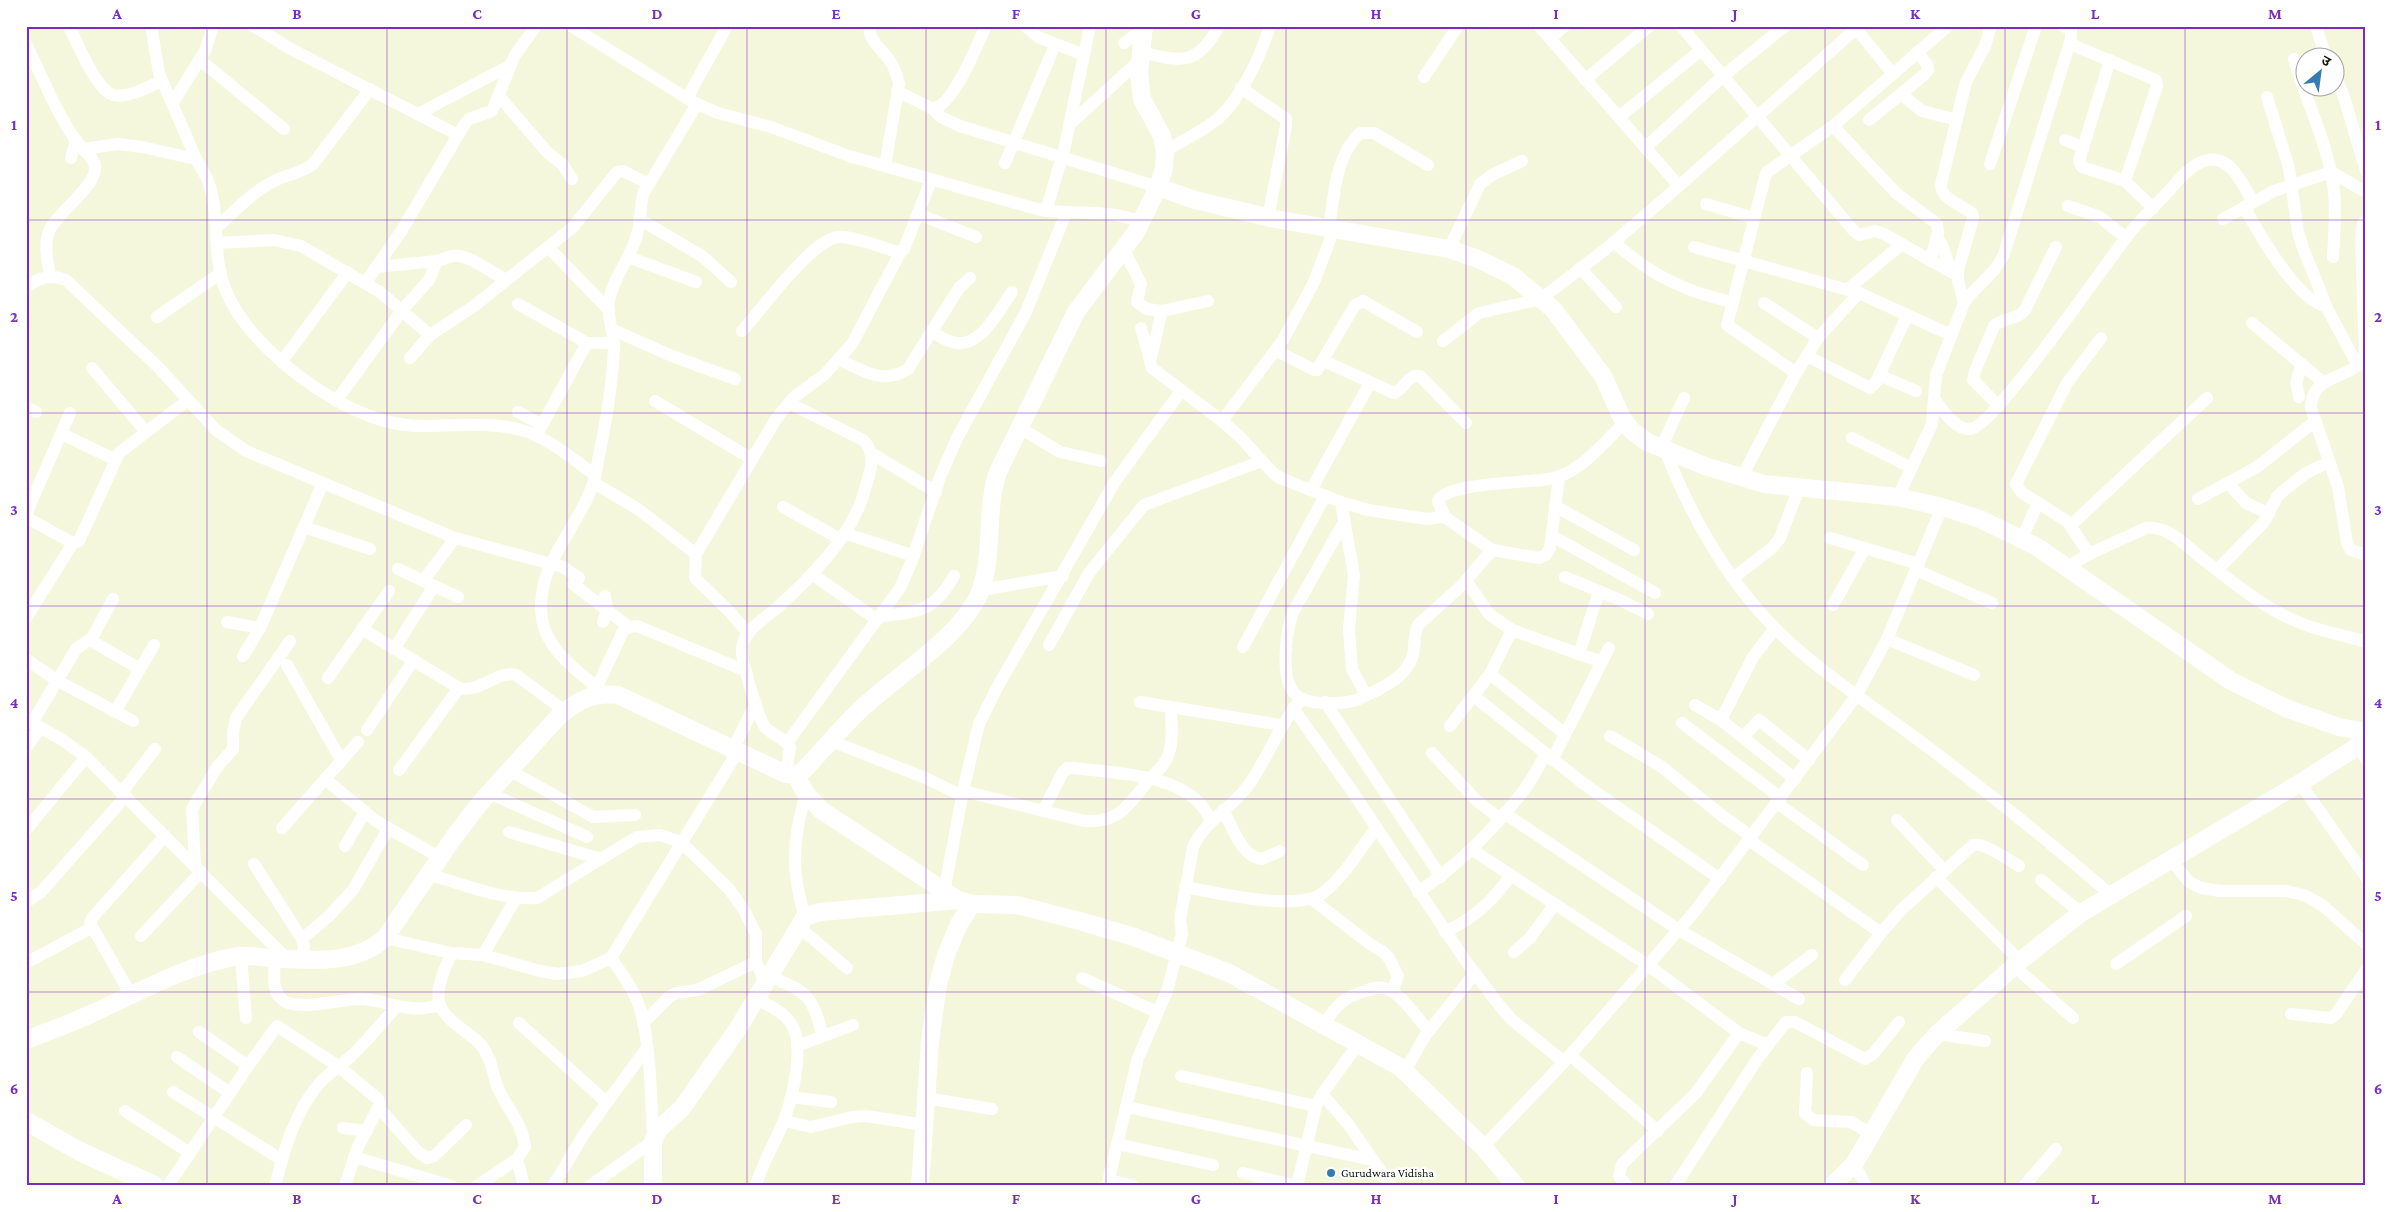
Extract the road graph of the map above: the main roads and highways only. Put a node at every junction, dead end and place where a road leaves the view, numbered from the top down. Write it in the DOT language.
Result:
graph roads {
  1 [pos="26,1121"];
  2 [pos="155,1186"];
  1 -- 2 [label="main road"];
}
